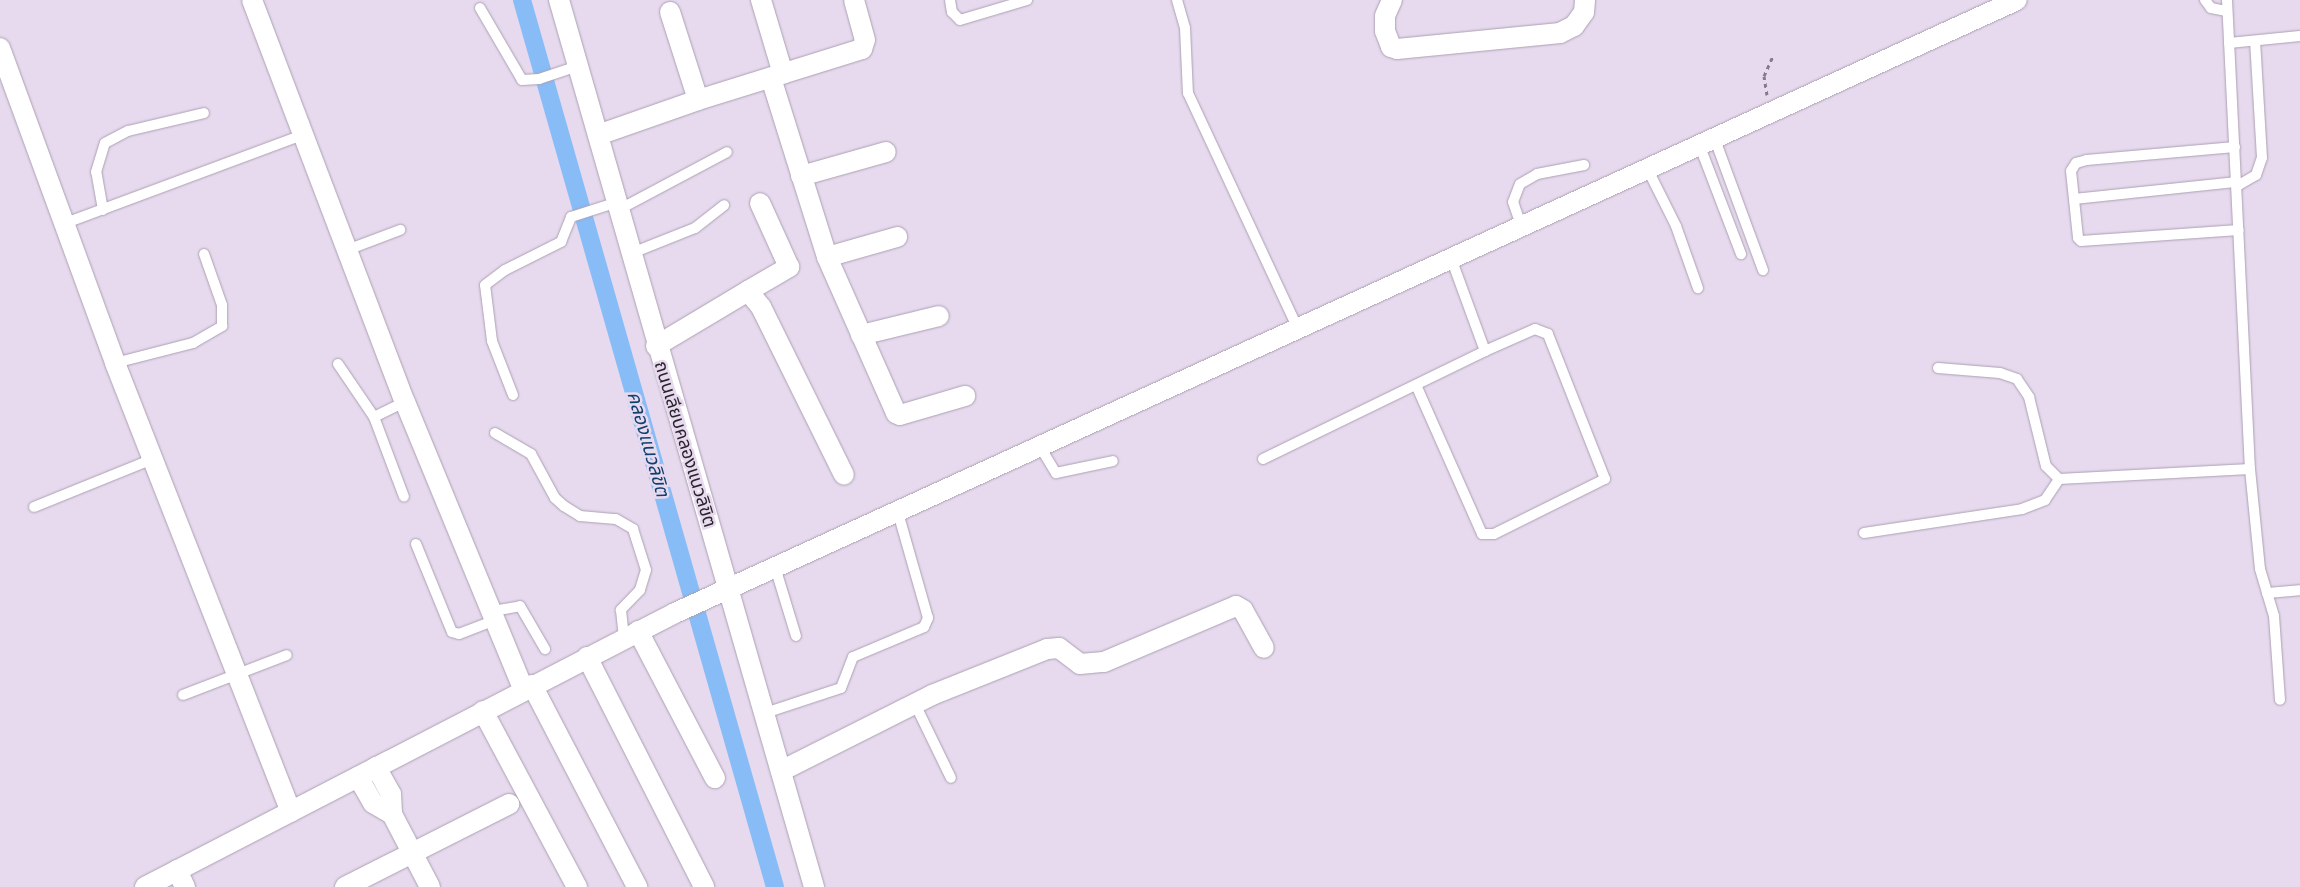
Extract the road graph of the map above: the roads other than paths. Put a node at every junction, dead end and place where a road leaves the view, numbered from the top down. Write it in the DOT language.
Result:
graph roads {
  1 [pos="252,0"];
  2 [pos="559,0"];
  3 [pos="761,0"];
  4 [pos="854,0"];
  5 [pos="950,0"];
  6 [pos="1027,0"];
  7 [pos="1177,0"];
  8 [pos="1392,0"];
  9 [pos="1585,0"];
  10 [pos="2017,0"];
  11 [pos="2205,0"];
  12 [pos="2227,5"];
  13 [pos="480,8"];
  14 [pos="670,12"];
  15 [pos="2300,36"];
  16 [pos="2255,40"];
  17 [pos="2229,43"];
  18 [pos="0,48"];
  19 [pos="572,68"];
  20 [pos="777,76"];
  21 [pos="698,100"];
  22 [pos="204,113"];
  23 [pos="302,135"];
  24 [pos="598,136"];
  25 [pos="1706,140"];
  26 [pos="2235,147"];
  27 [pos="727,152"];
  28 [pos="886,152"];
  29 [pos="1584,165"];
  30 [pos="1647,168"];
  31 [pos="801,176"];
  32 [pos="2237,184"];
  33 [pos="2074,199"];
  34 [pos="760,203"];
  35 [pos="724,205"];
  36 [pos="614,206"];
  37 [pos="103,210"];
  38 [pos="63,224"];
  39 [pos="1521,225"];
  40 [pos="400,230"];
  41 [pos="2239,230"];
  42 [pos="897,237"];
  43 [pos="347,250"];
  44 [pos="632,253"];
  45 [pos="204,254"];
  46 [pos="1741,254"];
  47 [pos="827,257"];
  48 [pos="1451,258"];
  49 [pos="1763,270"];
  50 [pos="1698,288"];
  51 [pos="748,291"];
  52 [pos="940,316"];
  53 [pos="1297,327"];
  54 [pos="861,335"];
  55 [pos="656,346"];
  56 [pos="1485,351"];
  57 [pos="116,363"];
  58 [pos="338,364"];
  59 [pos="1938,368"];
  60 [pos="1416,385"];
  61 [pos="513,395"];
  62 [pos="965,396"];
  63 [pos="405,402"];
  64 [pos="374,417"];
  65 [pos="495,433"];
  66 [pos="1039,444"];
  67 [pos="1263,458"];
  68 [pos="153,460"];
  69 [pos="1114,461"];
  70 [pos="2250,469"];
  71 [pos="844,474"];
  72 [pos="2059,479"];
  73 [pos="404,496"];
  74 [pos="34,507"];
  75 [pos="897,509"];
  76 [pos="1864,533"];
  77 [pos="416,544"];
  78 [pos="775,567"];
  79 [pos="730,588"];
  80 [pos="2300,590"];
  81 [pos="2267,593"];
  82 [pos="494,616"];
  83 [pos="631,634"];
  84 [pos="796,636"];
  85 [pos="1264,648"];
  86 [pos="545,649"];
  87 [pos="287,655"];
  88 [pos="587,657"];
  89 [pos="237,674"];
  90 [pos="528,687"];
  91 [pos="183,695"];
  92 [pos="2280,700"];
  93 [pos="915,704"];
  94 [pos="483,711"];
  95 [pos="765,713"];
  96 [pos="376,767"];
  97 [pos="781,771"];
  98 [pos="358,777"];
  99 [pos="715,778"];
  100 [pos="951,778"];
  101 [pos="509,804"];
  102 [pos="291,812"];
  103 [pos="392,814"];
  104 [pos="413,854"];
  105 [pos="181,879"];
  106 [pos="145,887"];
  107 [pos="344,887"];
  108 [pos="430,887"];
  109 [pos="577,887"];
  110 [pos="637,887"];
  111 [pos="704,887"];
  112 [pos="814,887"];
  1 -- 23 [label="street"];
  2 -- 19 [label="street, ถนนเลียบคลองแนวลิขิต"];
  3 -- 20 [label="street"];
  4 -- 20 [label="street"];
  5 -- 6 [label="lane"];
  7 -- 53 [label="lane"];
  8 -- 9 [label="street"];
  10 -- 25 [label="street"];
  11 -- 12 [label="lane"];
  12 -- 17 [label="lane"];
  13 -- 19 [label="lane"];
  14 -- 21 [label="street"];
  15 -- 16 [label="lane"];
  16 -- 17 [label="lane"];
  16 -- 32 [label="lane"];
  17 -- 26 [label="lane"];
  18 -- 38 [label="street"];
  19 -- 24 [label="street, ถนนเลียบคลองแนวลิขิต"];
  20 -- 21 [label="street"];
  20 -- 31 [label="street"];
  21 -- 24 [label="street"];
  22 -- 37 [label="lane"];
  23 -- 37 [label="lane"];
  23 -- 43 [label="street"];
  24 -- 36 [label="street, ถนนเลียบคลองแนวลิขิต"];
  25 -- 30 [label="street"];
  25 -- 46 [label="lane"];
  25 -- 49 [label="lane"];
  26 -- 32 [label="lane"];
  26 -- 33 [label="lane"];
  27 -- 36 [label="lane"];
  28 -- 31 [label="street"];
  29 -- 39 [label="lane"];
  30 -- 39 [label="street"];
  30 -- 50 [label="lane"];
  31 -- 47 [label="street"];
  32 -- 33 [label="lane"];
  32 -- 41 [label="lane"];
  33 -- 41 [label="lane"];
  34 -- 51 [label="street"];
  35 -- 44 [label="lane"];
  36 -- 44 [label="street, ถนนเลียบคลองแนวลิขิต"];
  36 -- 61 [label="lane"];
  37 -- 38 [label="lane"];
  38 -- 57 [label="street"];
  39 -- 48 [label="street"];
  40 -- 43 [label="lane"];
  41 -- 70 [label="lane"];
  42 -- 47 [label="street"];
  43 -- 63 [label="street"];
  44 -- 55 [label="street, ถนนเลียบคลองแนวลิขิต"];
  45 -- 57 [label="lane"];
  47 -- 54 [label="street"];
  48 -- 53 [label="street"];
  48 -- 56 [label="lane"];
  51 -- 55 [label="street"];
  51 -- 71 [label="street"];
  52 -- 54 [label="street"];
  53 -- 66 [label="street"];
  54 -- 62 [label="street"];
  55 -- 79 [label="street, ถนนเลียบคลองแนวลิขิต"];
  56 -- 60 [label="lane"];
  56 -- 60 [label="lane"];
  57 -- 68 [label="street"];
  58 -- 64 [label="lane"];
  59 -- 72 [label="lane"];
  60 -- 67 [label="lane"];
  63 -- 64 [label="lane"];
  63 -- 82 [label="street"];
  64 -- 73 [label="lane"];
  65 -- 83 [label="lane"];
  66 -- 69 [label="lane"];
  66 -- 75 [label="street"];
  68 -- 74 [label="lane"];
  68 -- 89 [label="street"];
  70 -- 72 [label="lane"];
  70 -- 81 [label="lane"];
  72 -- 76 [label="lane"];
  75 -- 78 [label="street"];
  75 -- 95 [label="lane"];
  77 -- 82 [label="lane"];
  78 -- 79 [label="street"];
  78 -- 84 [label="lane"];
  79 -- 83 [label="street"];
  79 -- 95 [label="street, ถนนเลียบคลองแนวลิขิต"];
  80 -- 81 [label="lane"];
  81 -- 92 [label="lane"];
  82 -- 86 [label="lane"];
  82 -- 90 [label="street"];
  83 -- 88 [label="street"];
  83 -- 99 [label="street"];
  85 -- 93 [label="street"];
  87 -- 89 [label="lane"];
  88 -- 90 [label="street"];
  88 -- 111 [label="street"];
  89 -- 91 [label="lane"];
  89 -- 102 [label="street"];
  90 -- 94 [label="street"];
  90 -- 110 [label="street"];
  93 -- 97 [label="street"];
  93 -- 100 [label="lane"];
  94 -- 96 [label="street"];
  94 -- 109 [label="street"];
  95 -- 97 [label="street, ถนนเลียบคลองแนวลิขิต"];
  96 -- 98 [label="street"];
  96 -- 103 [label="street"];
  97 -- 112 [label="street, ถนนเลียบคลองแนวลิขิต"];
  98 -- 102 [label="street"];
  98 -- 103 [label="street"];
  101 -- 104 [label="street"];
  102 -- 105 [label="street"];
  103 -- 104 [label="street"];
  104 -- 107 [label="street"];
  104 -- 108 [label="street"];
  105 -- 106 [label="street"];
}
